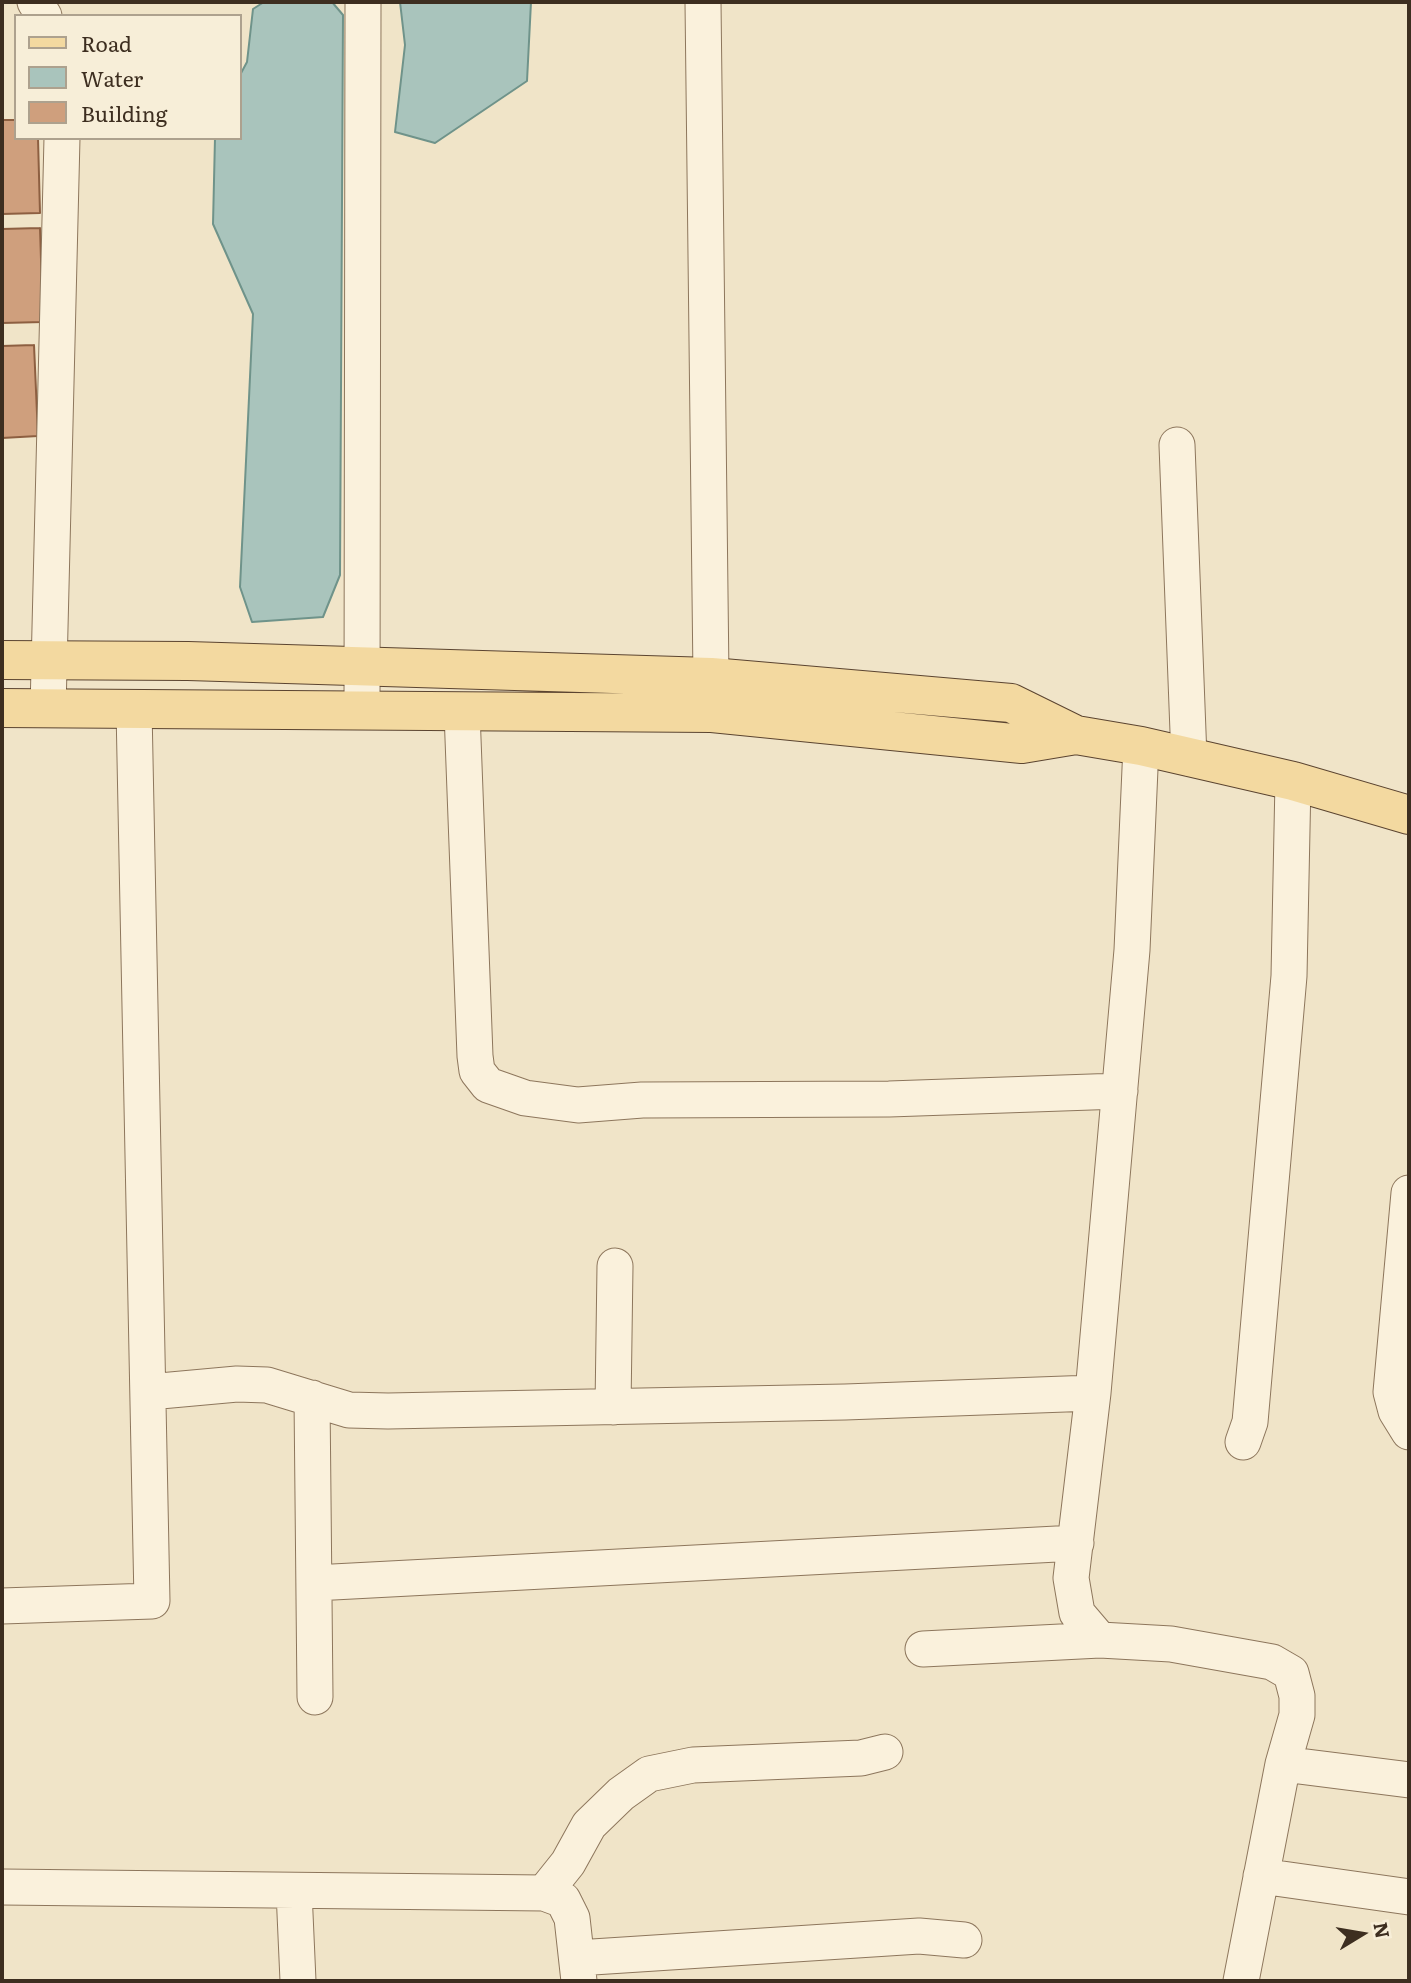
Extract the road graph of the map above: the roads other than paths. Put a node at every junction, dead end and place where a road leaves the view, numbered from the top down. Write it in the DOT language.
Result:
graph roads {
  1 [pos="363,2"];
  2 [pos="703,2"];
  3 [pos="62,140"];
  4 [pos="1177,445"];
  5 [pos="2,660"];
  6 [pos="50,660"];
  7 [pos="362,668"];
  8 [pos="711,677"];
  9 [pos="2,708"];
  10 [pos="48,709"];
  11 [pos="134,709"];
  12 [pos="362,710"];
  13 [pos="462,712"];
  14 [pos="1076,735"];
  15 [pos="1141,746"];
  16 [pos="1189,758"];
  17 [pos="1293,781"];
  18 [pos="1409,815"];
  19 [pos="1120,1091"];
  20 [pos="1409,1193"];
  21 [pos="615,1266"];
  22 [pos="149,1392"];
  23 [pos="1093,1394"];
  24 [pos="312,1398"];
  25 [pos="613,1407"];
  26 [pos="1409,1432"];
  27 [pos="1243,1442"];
  28 [pos="1076,1543"];
  29 [pos="314,1583"];
  30 [pos="2,1606"];
  31 [pos="1100,1640"];
  32 [pos="923,1649"];
  33 [pos="316,1698"];
  34 [pos="885,1752"];
  35 [pos="1283,1764"];
  36 [pos="1409,1780"];
  37 [pos="1261,1876"];
  38 [pos="2,1887"];
  39 [pos="294,1891"];
  40 [pos="544,1893"];
  41 [pos="1409,1897"];
  42 [pos="964,1940"];
  43 [pos="578,1970"];
  44 [pos="298,1981"];
  45 [pos="1241,1981"];
  1 -- 7 [label="street"];
  2 -- 8 [label="street"];
  3 -- 6 [label="street"];
  4 -- 16 [label="street"];
  5 -- 6 [label="main road"];
  6 -- 7 [label="main road"];
  6 -- 10 [label="street"];
  7 -- 8 [label="main road"];
  7 -- 12 [label="street"];
  8 -- 14 [label="main road"];
  9 -- 10 [label="main road"];
  10 -- 11 [label="main road"];
  11 -- 12 [label="main road"];
  11 -- 22 [label="street"];
  12 -- 13 [label="main road"];
  13 -- 14 [label="main road"];
  13 -- 19 [label="street"];
  14 -- 15 [label="main road"];
  15 -- 16 [label="main road"];
  15 -- 19 [label="street"];
  16 -- 17 [label="main road"];
  17 -- 18 [label="main road"];
  17 -- 27 [label="street"];
  19 -- 23 [label="street"];
  20 -- 26 [label="street"];
  21 -- 25 [label="street"];
  22 -- 24 [label="street"];
  22 -- 30 [label="street"];
  23 -- 25 [label="street"];
  23 -- 28 [label="street"];
  24 -- 25 [label="street"];
  24 -- 29 [label="street"];
  28 -- 29 [label="street"];
  28 -- 31 [label="street"];
  29 -- 33 [label="street"];
  31 -- 32 [label="street"];
  31 -- 35 [label="street"];
  34 -- 40 [label="street"];
  35 -- 36 [label="street"];
  35 -- 37 [label="street"];
  37 -- 41 [label="street"];
  37 -- 45 [label="street"];
  38 -- 39 [label="street"];
  39 -- 40 [label="street"];
  39 -- 44 [label="street"];
  40 -- 43 [label="street"];
  42 -- 43 [label="street"];
}
